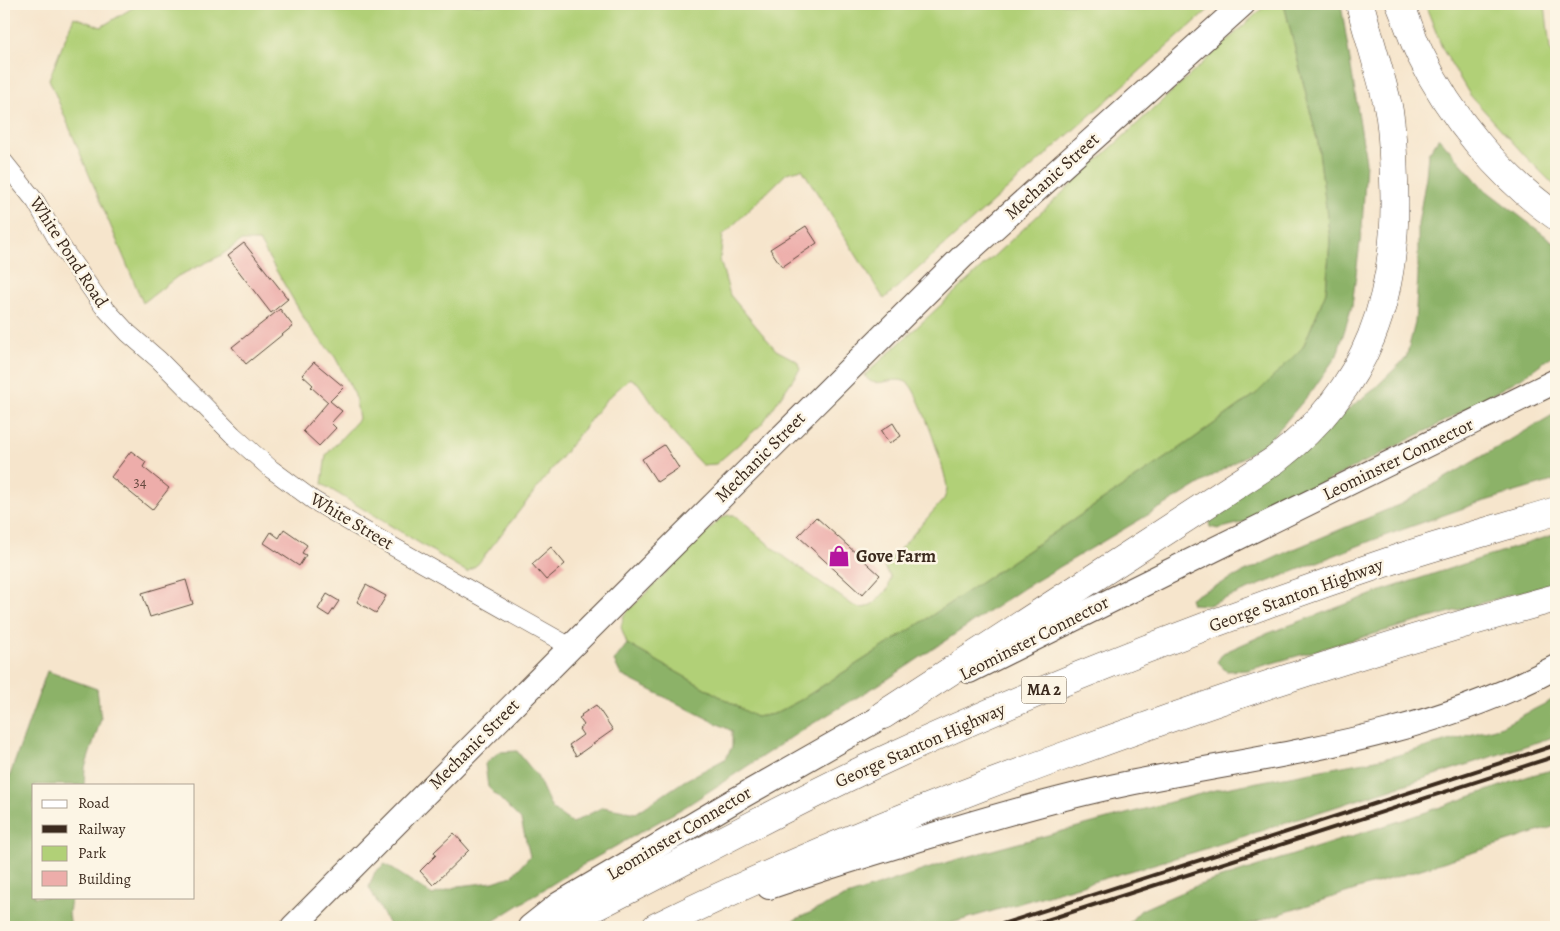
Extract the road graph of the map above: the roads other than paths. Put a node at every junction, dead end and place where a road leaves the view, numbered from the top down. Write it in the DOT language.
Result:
graph roads {
  1 [pos="1243,4"];
  2 [pos="1360,4"];
  3 [pos="1400,4"];
  4 [pos="4,162"];
  5 [pos="1556,216"];
  6 [pos="159,360"];
  7 [pos="1556,381"];
  8 [pos="1556,511"];
  9 [pos="1556,598"];
  10 [pos="571,647"];
  11 [pos="1556,667"];
  12 [pos="883,715"];
  13 [pos="660,925"];
  14 [pos="293,927"];
  15 [pos="530,927"];
  16 [pos="555,927"];
  1 -- 10 [label="main road, Mechanic Street"];
  2 -- 12 [label="highway"];
  3 -- 5 [label="highway"];
  4 -- 6 [label="street, White Pond Road"];
  6 -- 10 [label="street, White Street"];
  7 -- 12 [label="main road, Leominster Connector"];
  8 -- 16 [label="highway, George Stanton Highway / MA 2"];
  9 -- 13 [label="highway"];
  10 -- 14 [label="main road, Mechanic Street"];
  11 -- 13 [label="main road"];
  12 -- 15 [label="main road, Leominster Connector"];
}
